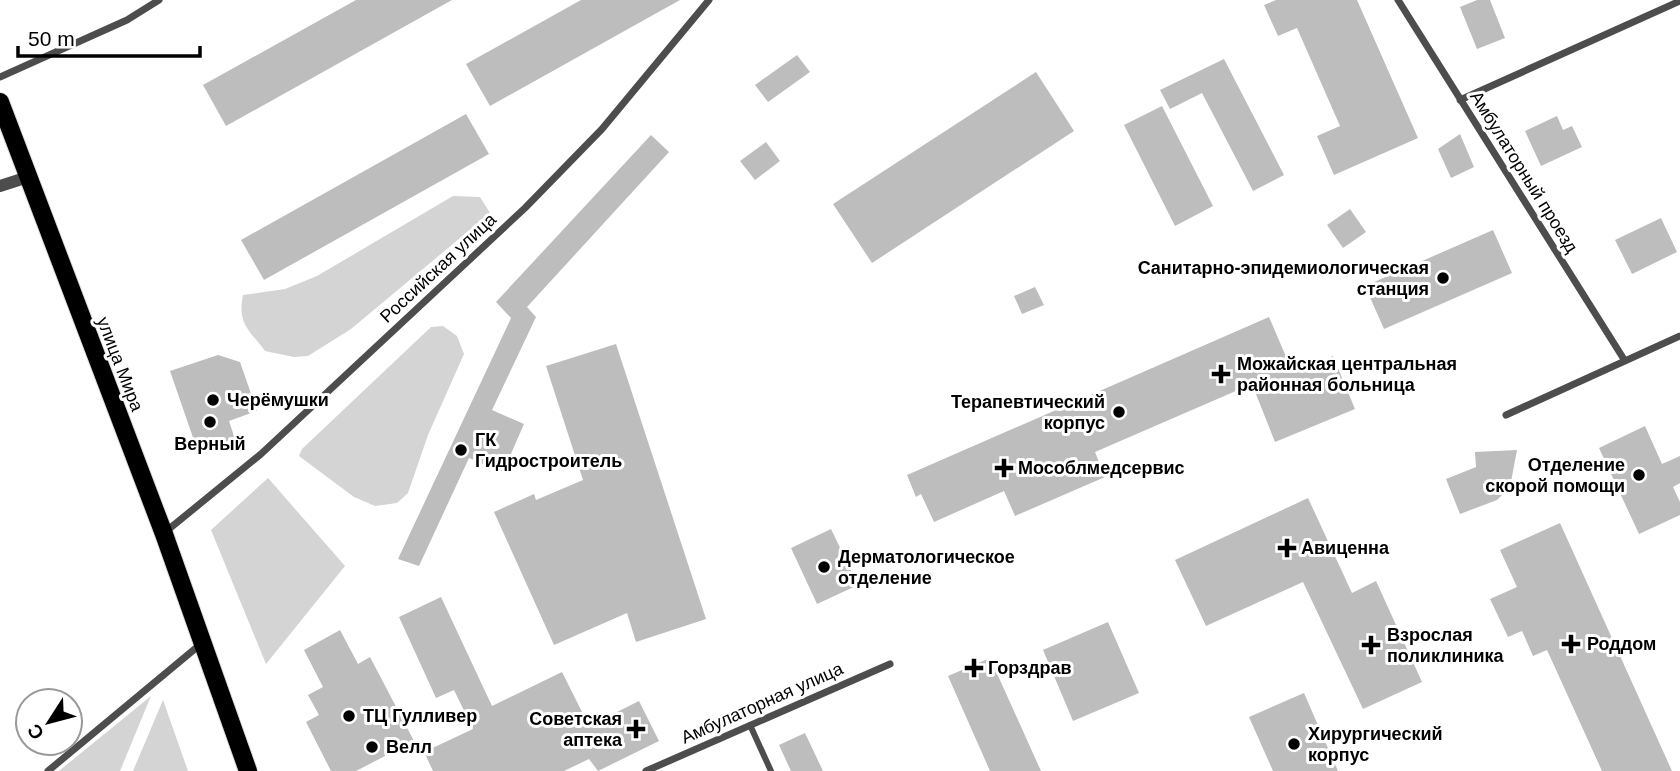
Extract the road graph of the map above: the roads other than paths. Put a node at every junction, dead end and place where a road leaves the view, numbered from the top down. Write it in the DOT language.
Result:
graph roads {
  1 [pos="159,0"];
  2 [pos="709,0"];
  3 [pos="1398,0"];
  4 [pos="1680,1"];
  5 [pos="0,77"];
  6 [pos="1460,100"];
  7 [pos="0,102"];
  8 [pos="28,177"];
  9 [pos="0,187"];
  10 [pos="1680,336"];
  11 [pos="1625,361"];
  12 [pos="1506,415"];
  13 [pos="163,534"];
  14 [pos="202,642"];
  15 [pos="890,664"];
  16 [pos="750,725"];
  17 [pos="48,771"];
  18 [pos="248,771"];
  19 [pos="646,771"];
  20 [pos="771,771"];
  1 -- 5 [label="street"];
  2 -- 13 [label="street, Российская улица"];
  3 -- 6 [label="street, Амбулаторный проезд"];
  4 -- 6 [label="street"];
  6 -- 11 [label="street, Амбулаторный проезд"];
  7 -- 8 [label="main road, улица Мира"];
  8 -- 9 [label="street"];
  8 -- 13 [label="main road, улица Мира"];
  10 -- 11 [label="street"];
  11 -- 12 [label="street"];
  13 -- 14 [label="main road, улица Мира"];
  14 -- 17 [label="street"];
  14 -- 18 [label="main road, улица Мира"];
  15 -- 16 [label="street, Амбулаторная улица"];
  16 -- 19 [label="street, Амбулаторная улица"];
  16 -- 20 [label="street"];
}
